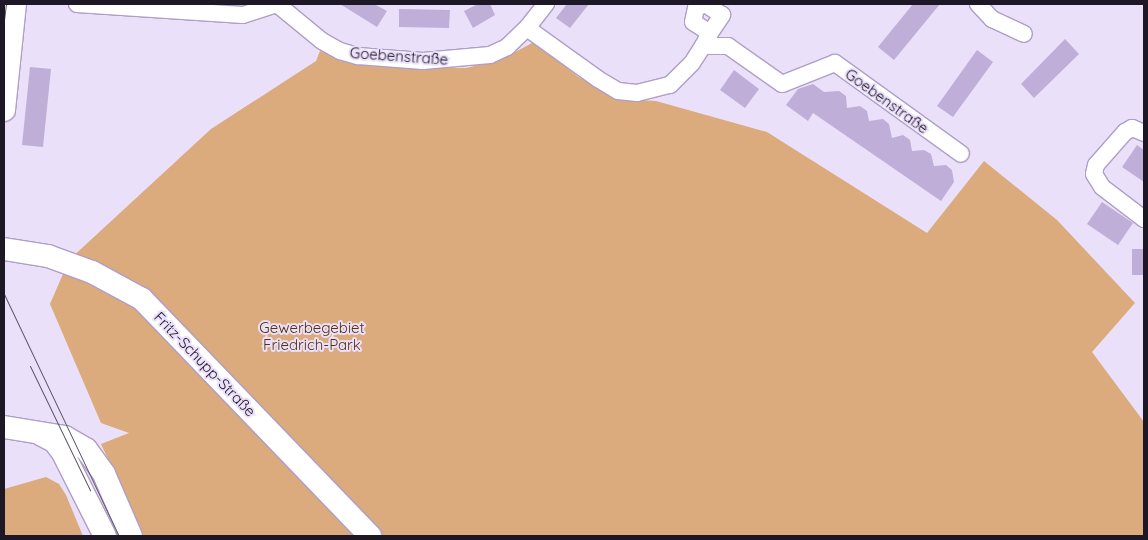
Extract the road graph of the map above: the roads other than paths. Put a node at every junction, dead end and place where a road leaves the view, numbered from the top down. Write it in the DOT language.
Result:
graph roads {
  1 [pos="15,4"];
  2 [pos="77,4"];
  3 [pos="277,4"];
  4 [pos="546,4"];
  5 [pos="978,4"];
  6 [pos="527,28"];
  7 [pos="1024,34"];
  8 [pos="4,110"];
  9 [pos="1144,133"];
  10 [pos="961,154"];
  11 [pos="1144,219"];
  12 [pos="4,249"];
  13 [pos="4,427"];
  14 [pos="39,433"];
  15 [pos="105,536"];
  16 [pos="131,536"];
  17 [pos="370,536"];
  1 -- 8 [label="main road"];
  2 -- 3 [label="street, Goebenstraße"];
  3 -- 6 [label="street, Goebenstraße"];
  4 -- 6 [label="street, Goebenstraße"];
  5 -- 7 [label="street"];
  6 -- 10 [label="street, Goebenstraße"];
  9 -- 11 [label="street"];
  12 -- 17 [label="main road, Fritz-Schupp-Straße"];
  13 -- 14 [label="main road"];
  14 -- 15 [label="main road"];
  14 -- 16 [label="main road"];
}
